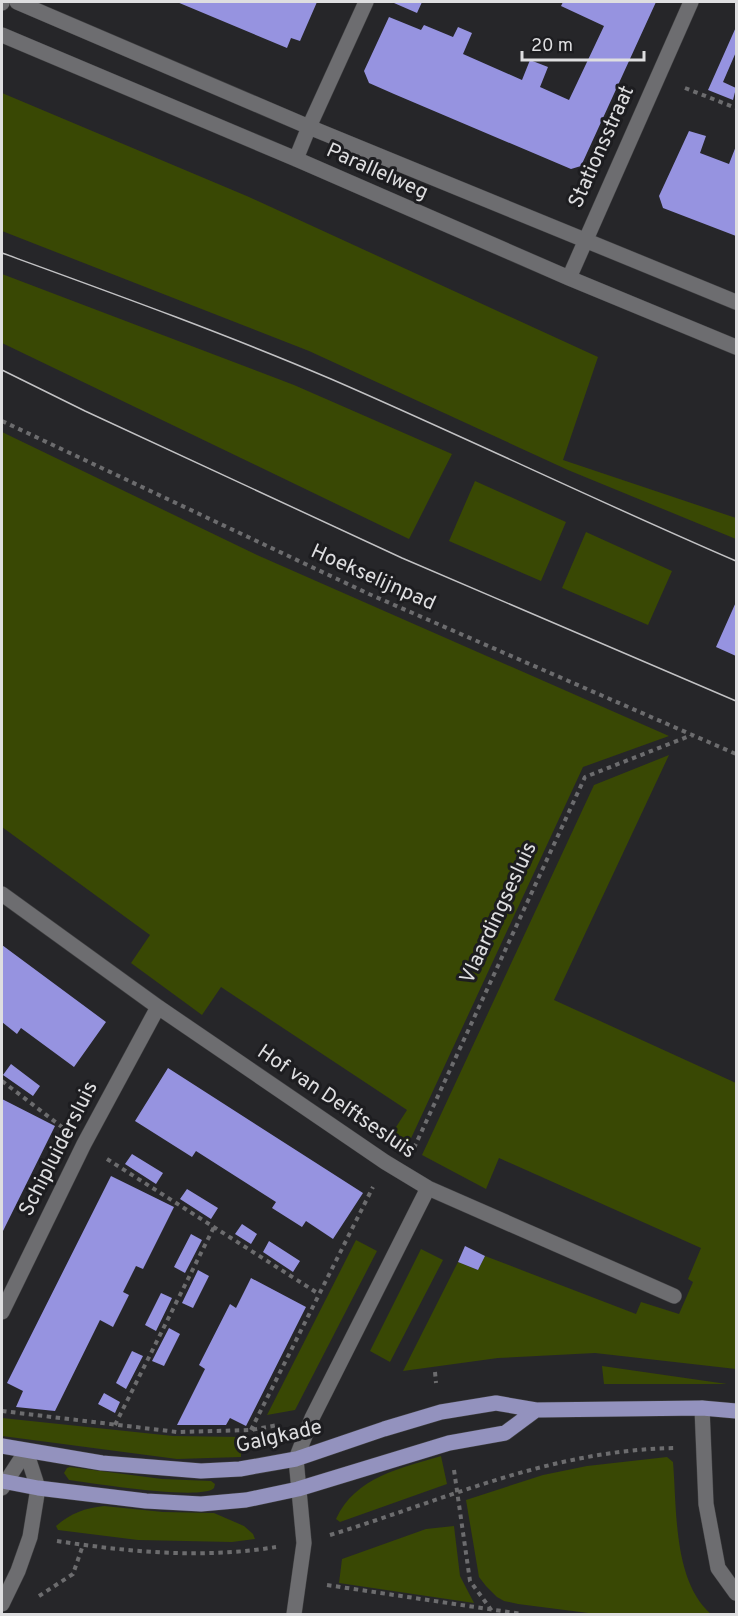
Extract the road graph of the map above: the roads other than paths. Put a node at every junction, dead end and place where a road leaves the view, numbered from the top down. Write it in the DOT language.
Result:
graph roads {
  1 [pos="17,2"];
  2 [pos="366,2"];
  3 [pos="691,2"];
  4 [pos="2,35"];
  5 [pos="309,127"];
  6 [pos="296,159"];
  7 [pos="584,240"];
  8 [pos="568,278"];
  9 [pos="736,302"];
  10 [pos="736,347"];
  11 [pos="2,894"];
  12 [pos="158,1007"];
  13 [pos="428,1188"];
  14 [pos="674,1296"];
  15 [pos="2,1312"];
  16 [pos="702,1408"];
  17 [pos="536,1410"];
  18 [pos="736,1411"];
  19 [pos="2,1446"];
  20 [pos="26,1451"];
  21 [pos="296,1459"];
  22 [pos="3,1484"];
  23 [pos="38,1488"];
  24 [pos="298,1489"];
  25 [pos="736,1593"];
  26 [pos="2,1604"];
  27 [pos="294,1614"];
  1 -- 5 [label="street, Parallelweg"];
  2 -- 5 [label="street"];
  3 -- 7 [label="street, Stationsstraat"];
  4 -- 6 [label="street, Parallelweg"];
  5 -- 6 [label="street"];
  5 -- 7 [label="street, Parallelweg"];
  6 -- 8 [label="street, Parallelweg"];
  7 -- 8 [label="street, Stationsstraat"];
  7 -- 9 [label="street, Parallelweg"];
  8 -- 10 [label="street, Parallelweg"];
  11 -- 12 [label="street, Hof van Delftsesluis"];
  12 -- 13 [label="street, Hof van Delftsesluis"];
  12 -- 15 [label="street, Schipluidersluis"];
  13 -- 14 [label="street, Hof van Delftsesluis"];
  13 -- 21 [label="street"];
  16 -- 17 [label="main road, Galgkade"];
  16 -- 18 [label="main road, Galgkade"];
  16 -- 25 [label="street"];
  17 -- 21 [label="main road, Galgkade"];
  17 -- 24 [label="main road"];
  19 -- 20 [label="main road, Galgkade"];
  20 -- 21 [label="main road, Galgkade"];
  20 -- 22 [label="street"];
  20 -- 23 [label="street"];
  21 -- 24 [label="street"];
  22 -- 23 [label="main road"];
  23 -- 24 [label="main road"];
  23 -- 26 [label="street"];
  24 -- 27 [label="street"];
}
